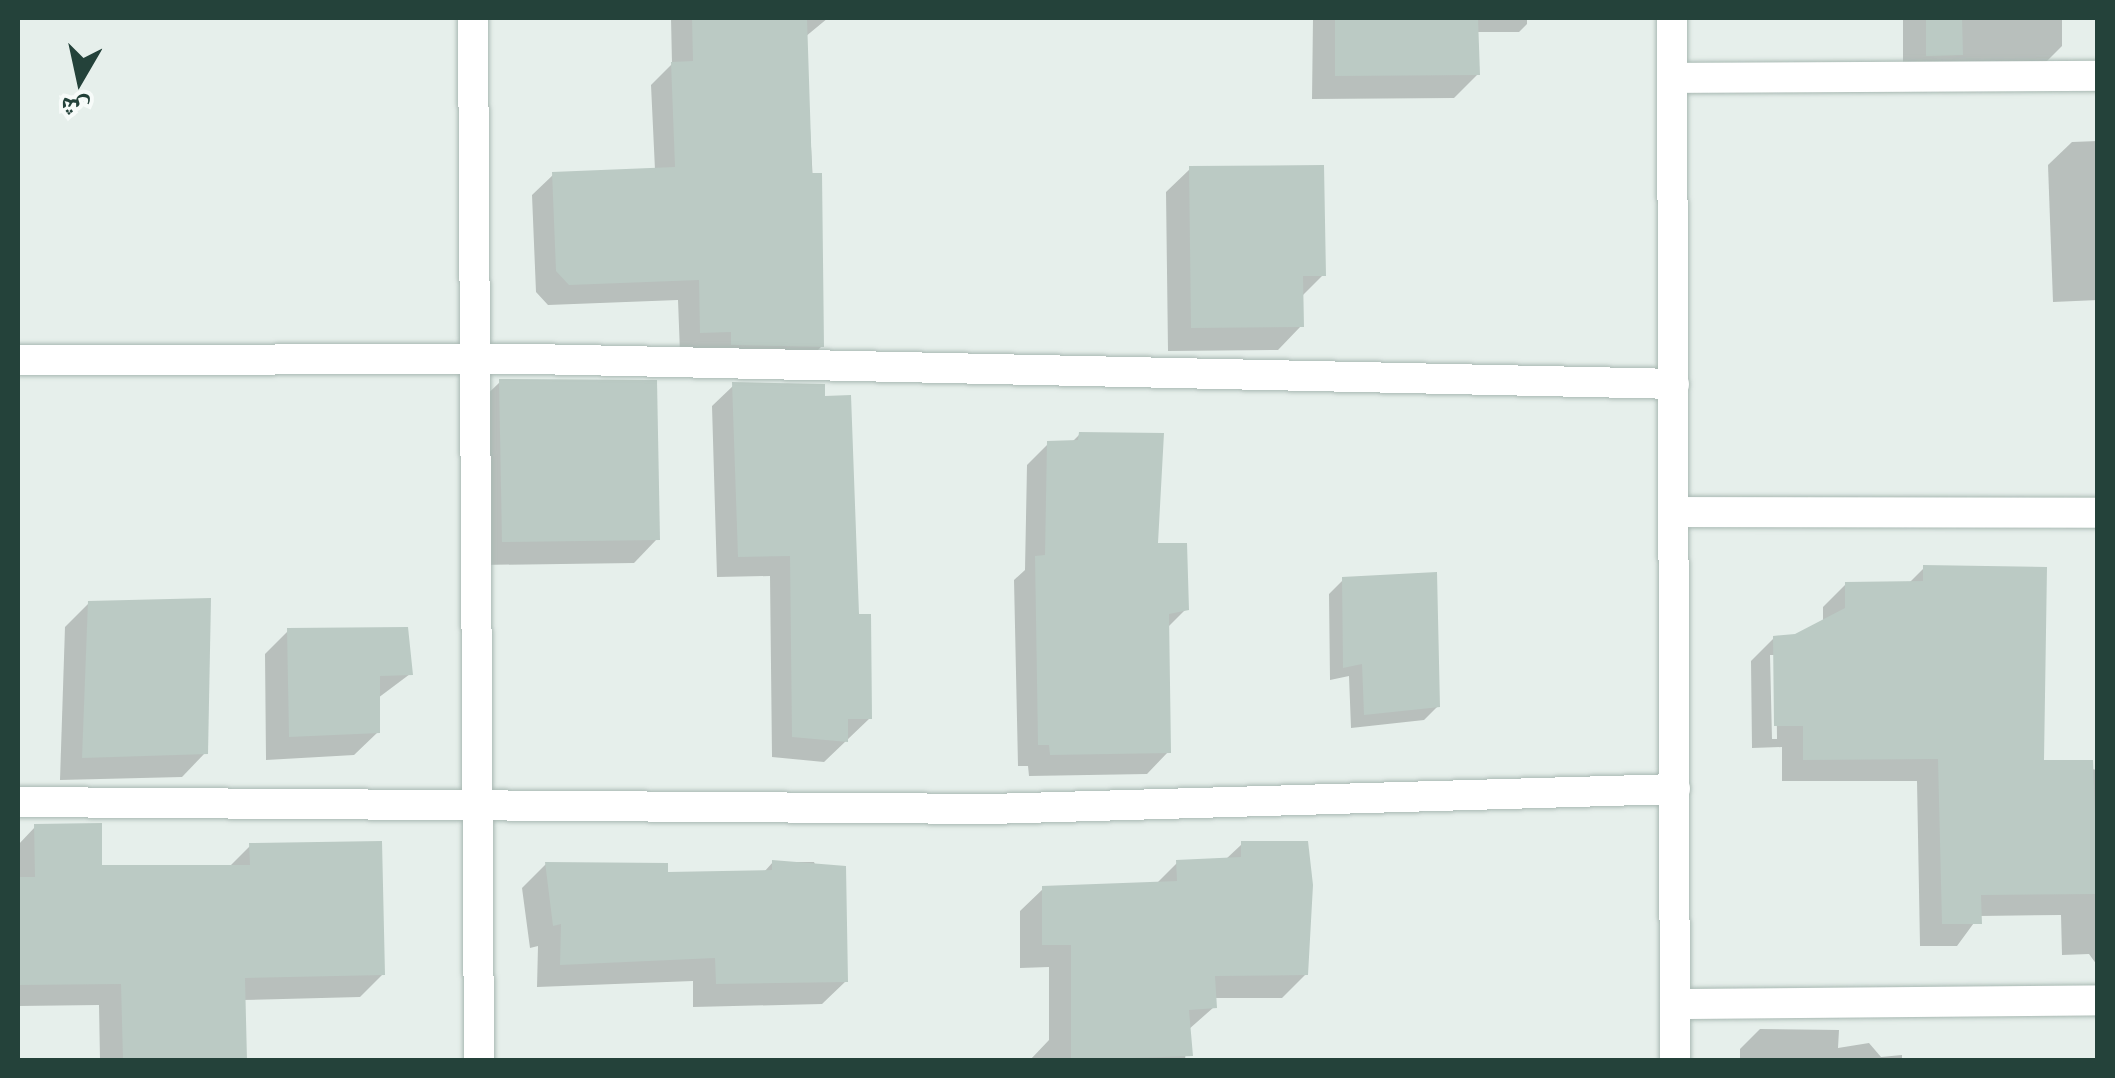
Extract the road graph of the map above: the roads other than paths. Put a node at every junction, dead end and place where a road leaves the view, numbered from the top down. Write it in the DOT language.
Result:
graph roads {
  1 [pos="473,18"];
  2 [pos="1672,18"];
  3 [pos="2098,76"];
  4 [pos="1673,78"];
  5 [pos="474,359"];
  6 [pos="18,360"];
  7 [pos="1674,384"];
  8 [pos="1674,512"];
  9 [pos="2098,513"];
  10 [pos="1675,789"];
  11 [pos="18,802"];
  12 [pos="476,804"];
  13 [pos="2098,1000"];
  14 [pos="1675,1004"];
  15 [pos="479,1060"];
  16 [pos="1676,1060"];
  1 -- 5 [label="street"];
  2 -- 4 [label="street"];
  3 -- 4 [label="street"];
  4 -- 7 [label="street"];
  5 -- 6 [label="street"];
  5 -- 7 [label="street"];
  5 -- 12 [label="street"];
  7 -- 8 [label="street"];
  8 -- 9 [label="street"];
  8 -- 10 [label="street"];
  10 -- 12 [label="street"];
  10 -- 14 [label="street"];
  11 -- 12 [label="street"];
  12 -- 15 [label="street"];
  13 -- 14 [label="street"];
  14 -- 16 [label="street"];
}
